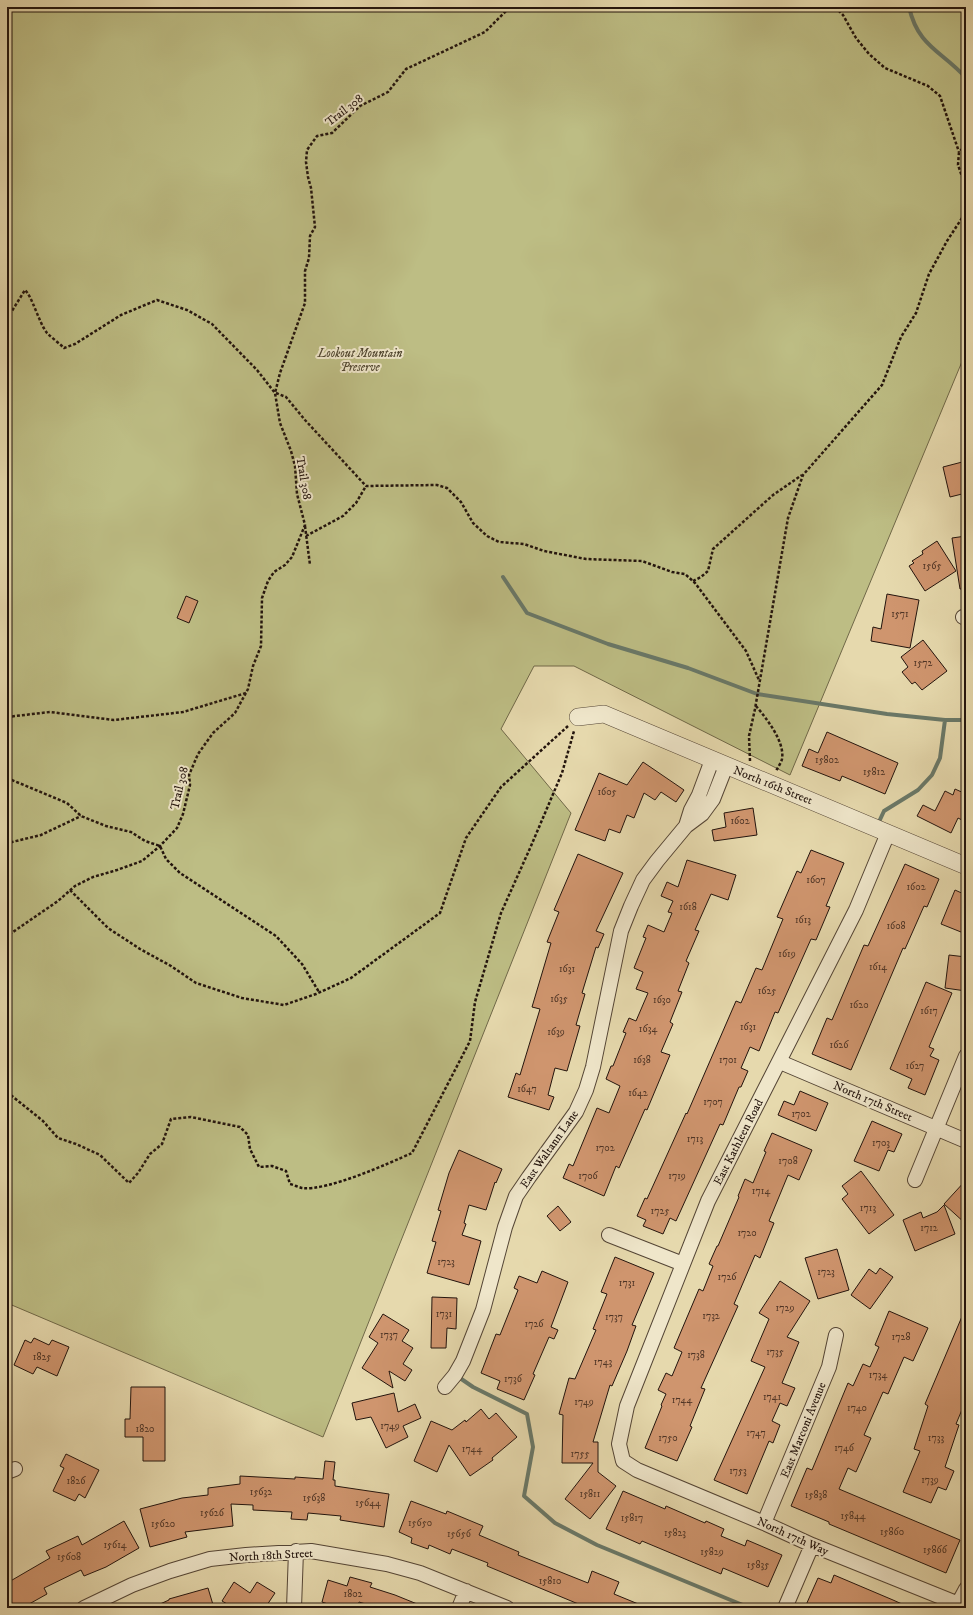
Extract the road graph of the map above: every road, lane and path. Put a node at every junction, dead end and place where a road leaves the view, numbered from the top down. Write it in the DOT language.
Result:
graph roads {
  1 [pos="510,7"];
  2 [pos="835,7"];
  3 [pos="963,7"];
  4 [pos="966,16"];
  5 [pos="966,145"];
  6 [pos="959,152"];
  7 [pos="966,188"];
  8 [pos="966,195"];
  9 [pos="966,216"];
  10 [pos="962,218"];
  11 [pos="7,319"];
  12 [pos="275,393"];
  13 [pos="802,475"];
  14 [pos="366,486"];
  15 [pos="305,525"];
  16 [pos="306,536"];
  17 [pos="310,565"];
  18 [pos="693,581"];
  19 [pos="760,681"];
  20 [pos="246,693"];
  21 [pos="756,706"];
  22 [pos="7,717"];
  23 [pos="578,717"];
  24 [pos="719,763"];
  25 [pos="744,773"];
  26 [pos="7,778"];
  27 [pos="706,778"];
  28 [pos="719,783"];
  29 [pos="768,783"];
  30 [pos="700,806"];
  31 [pos="81,816"];
  32 [pos="888,833"];
  33 [pos="7,846"];
  34 [pos="160,846"];
  35 [pos="966,866"];
  36 [pos="70,890"];
  37 [pos="7,939"];
  38 [pos="319,992"];
  39 [pos="966,1056"];
  40 [pos="780,1062"];
  41 [pos="7,1092"];
  42 [pos="936,1128"];
  43 [pos="966,1141"];
  44 [pos="916,1180"];
  45 [pos="610,1234"];
  46 [pos="683,1264"];
  47 [pos="836,1335"];
  48 [pos="445,1387"];
  49 [pos="623,1461"];
  50 [pos="764,1523"];
  51 [pos="812,1545"];
  52 [pos="296,1551"];
  53 [pos="966,1589"];
  54 [pos="466,1591"];
  55 [pos="962,1606"];
  56 [pos="84,1608"];
  57 [pos="294,1608"];
  58 [pos="460,1608"];
  59 [pos="507,1608"];
  60 [pos="785,1608"];
  1 -- 12 [label="path, Trail 308"];
  2 -- 6 [label="path"];
  3 -- 4 [label="path"];
  5 -- 6 [label="path"];
  6 -- 7 [label="path"];
  8 -- 10 [label="path"];
  9 -- 10 [label="path"];
  10 -- 13 [label="path"];
  11 -- 12 [label="path"];
  12 -- 14 [label="path"];
  12 -- 15 [label="path, Trail 308"];
  13 -- 18 [label="path"];
  13 -- 19 [label="path"];
  14 -- 16 [label="path"];
  14 -- 18 [label="path"];
  15 -- 16 [label="path"];
  15 -- 20 [label="path, Trail 308"];
  16 -- 17 [label="path"];
  18 -- 19 [label="path"];
  19 -- 21 [label="path"];
  20 -- 22 [label="path"];
  20 -- 34 [label="path, Trail 308"];
  21 -- 25 [label="path"];
  21 -- 29 [label="path"];
  23 -- 24 [label="street, North 16th Street"];
  23 -- 38 [label="path"];
  23 -- 41 [label="path"];
  24 -- 25 [label="street, North 16th Street"];
  24 -- 27 [label="street, East Waltann Lane"];
  24 -- 28 [label="street, East Waltann Lane"];
  25 -- 29 [label="street, North 16th Street"];
  26 -- 31 [label="path"];
  27 -- 28 [label="street"];
  27 -- 30 [label="street, East Waltann Lane"];
  28 -- 30 [label="street, East Waltann Lane"];
  29 -- 32 [label="street, North 16th Street"];
  30 -- 48 [label="street, East Waltann Lane"];
  31 -- 33 [label="path"];
  31 -- 34 [label="path"];
  32 -- 35 [label="street, North 16th Street"];
  32 -- 40 [label="street, East Kathleen Road"];
  34 -- 36 [label="path, Trail 308"];
  34 -- 38 [label="path"];
  36 -- 37 [label="path, Trail 308"];
  36 -- 38 [label="path"];
  39 -- 42 [label="street"];
  40 -- 42 [label="street, North 17th Street"];
  40 -- 46 [label="street, East Kathleen Road"];
  42 -- 43 [label="street, North 17th Street"];
  42 -- 44 [label="street"];
  45 -- 46 [label="street"];
  46 -- 49 [label="street, East Kathleen Road"];
  47 -- 50 [label="street, East Marconi Avenue"];
  49 -- 50 [label="street, North 17th Way"];
  50 -- 51 [label="street, North 17th Way"];
  51 -- 55 [label="street, North 17th Way"];
  51 -- 60 [label="street"];
  52 -- 54 [label="street, North 18th Street"];
  52 -- 56 [label="street, North 18th Street"];
  52 -- 57 [label="street"];
  53 -- 55 [label="street"];
  54 -- 58 [label="street"];
  54 -- 59 [label="street, North 18th Street"];
}
